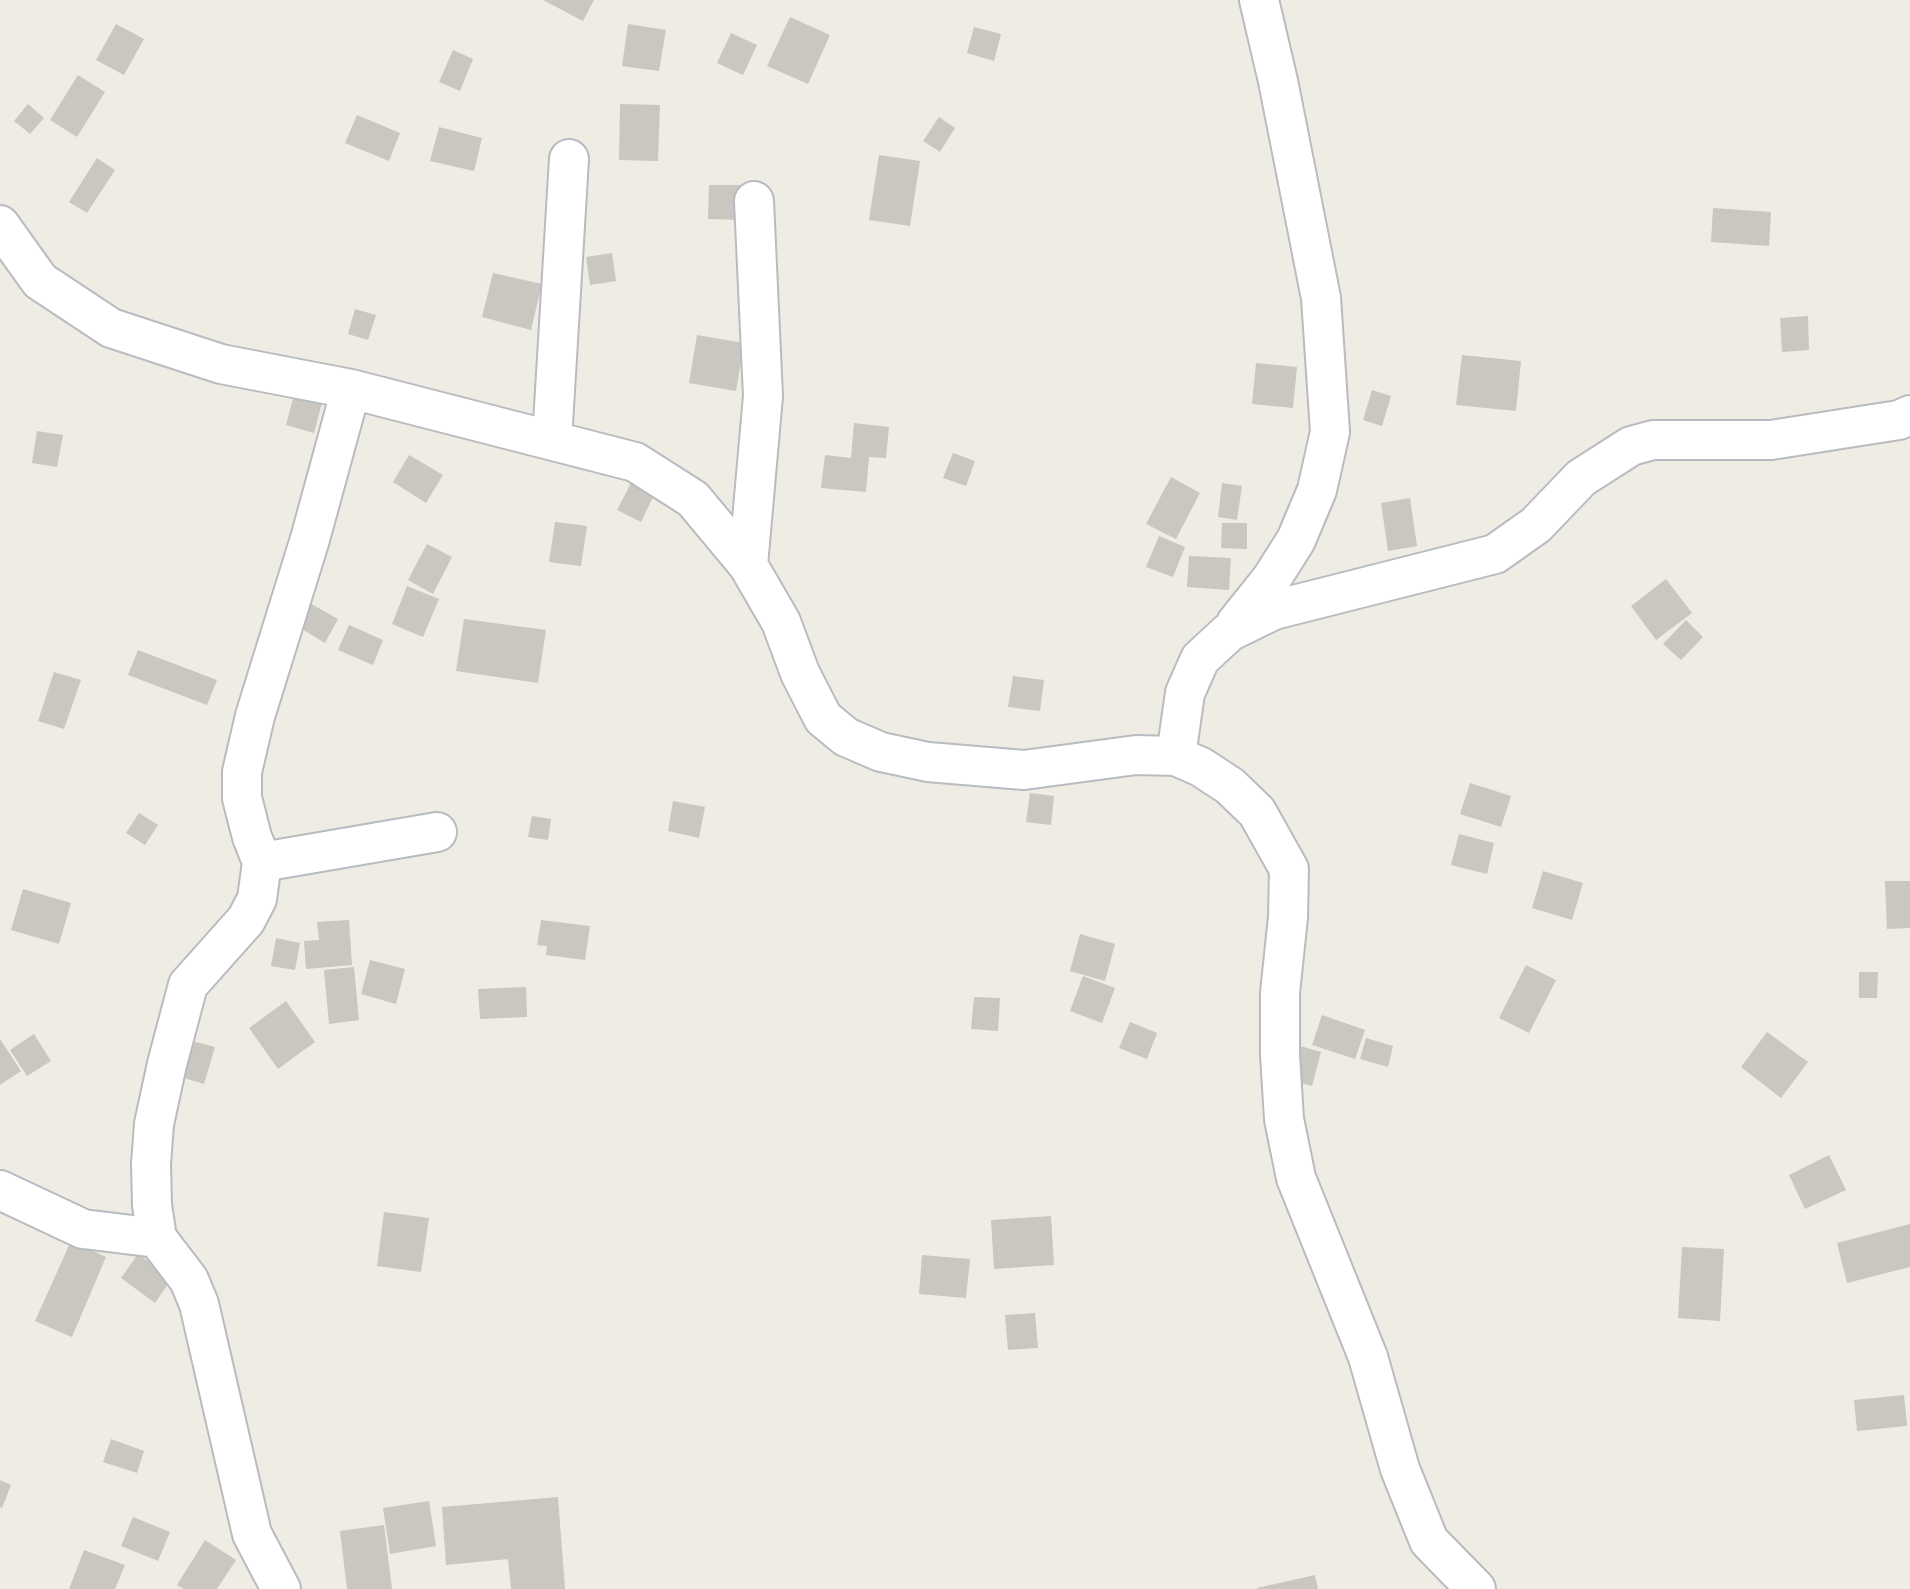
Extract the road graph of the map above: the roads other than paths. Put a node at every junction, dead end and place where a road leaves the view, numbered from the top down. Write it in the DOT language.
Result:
graph roads {
  1 [pos="1259,0"];
  2 [pos="569,159"];
  3 [pos="754,201"];
  4 [pos="0,225"];
  5 [pos="351,389"];
  6 [pos="1910,415"];
  7 [pos="552,440"];
  8 [pos="748,565"];
  9 [pos="1229,632"];
  10 [pos="1176,756"];
  11 [pos="437,832"];
  12 [pos="262,862"];
  13 [pos="0,1190"];
  14 [pos="157,1238"];
  15 [pos="281,1589"];
  16 [pos="1476,1589"];
  1 -- 9 [label="street"];
  2 -- 7 [label="street"];
  3 -- 8 [label="street"];
  4 -- 5 [label="street"];
  5 -- 7 [label="street"];
  5 -- 12 [label="street"];
  6 -- 9 [label="street"];
  7 -- 8 [label="street"];
  8 -- 10 [label="street"];
  9 -- 10 [label="street"];
  10 -- 16 [label="street"];
  11 -- 12 [label="street"];
  12 -- 14 [label="street"];
  13 -- 14 [label="street"];
  14 -- 15 [label="street"];
}
